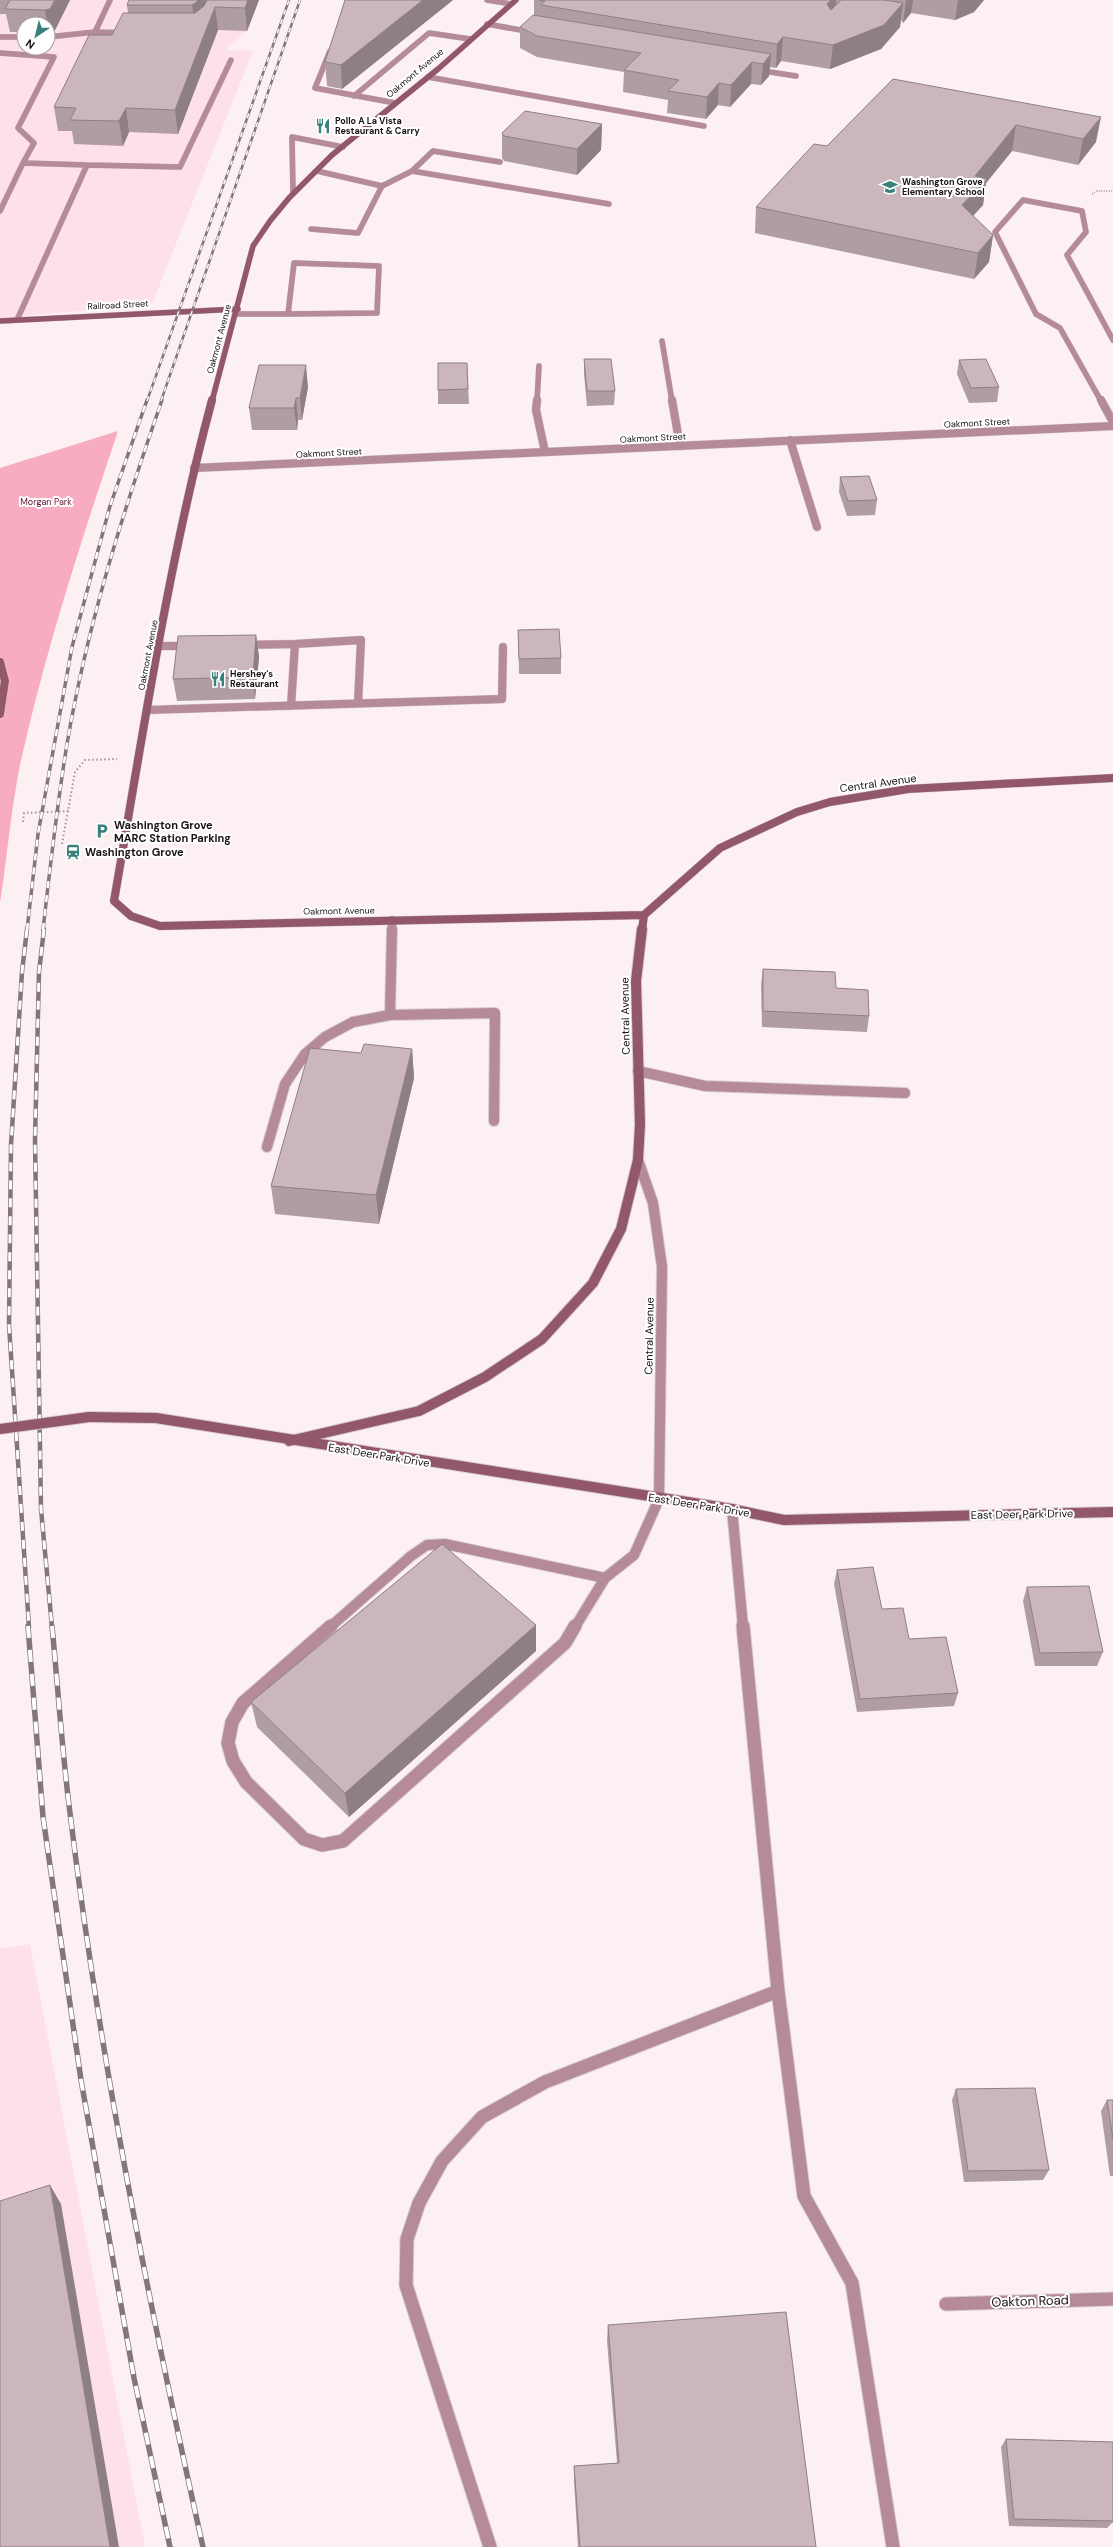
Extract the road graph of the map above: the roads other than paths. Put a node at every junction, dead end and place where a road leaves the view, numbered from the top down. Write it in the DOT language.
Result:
graph roads {
  1 [pos="110,0"];
  2 [pos="487,0"];
  3 [pos="516,0"];
  4 [pos="511,4"];
  5 [pos="487,24"];
  6 [pos="95,32"];
  7 [pos="133,33"];
  8 [pos="541,34"];
  9 [pos="56,36"];
  10 [pos="0,37"];
  11 [pos="16,37"];
  12 [pos="470,40"];
  13 [pos="333,45"];
  14 [pos="0,53"];
  15 [pos="230,60"];
  16 [pos="750,68"];
  17 [pos="796,76"];
  18 [pos="428,77"];
  19 [pos="354,96"];
  20 [pos="395,104"];
  21 [pos="704,126"];
  22 [pos="343,147"];
  23 [pos="500,162"];
  24 [pos="22,163"];
  25 [pos="87,165"];
  26 [pos="317,171"];
  27 [pos="412,171"];
  28 [pos="382,186"];
  29 [pos="294,192"];
  30 [pos="610,204"];
  31 [pos="0,211"];
  32 [pos="311,229"];
  33 [pos="237,312"];
  34 [pos="288,314"];
  35 [pos="17,320"];
  36 [pos="0,321"];
  37 [pos="1113,340"];
  38 [pos="662,341"];
  39 [pos="539,366"];
  40 [pos="1113,422"];
  41 [pos="1113,426"];
  42 [pos="790,440"];
  43 [pos="680,446"];
  44 [pos="545,452"];
  45 [pos="194,468"];
  46 [pos="817,527"];
  47 [pos="295,644"];
  48 [pos="200,645"];
  49 [pos="232,645"];
  50 [pos="160,646"];
  51 [pos="503,647"];
  52 [pos="0,662"];
  53 [pos="358,703"];
  54 [pos="290,706"];
  55 [pos="147,710"];
  56 [pos="0,714"];
  57 [pos="1113,778"];
  58 [pos="644,915"];
  59 [pos="392,920"];
  60 [pos="390,1015"];
  61 [pos="638,1071"];
  62 [pos="905,1093"];
  63 [pos="494,1121"];
  64 [pos="267,1147"];
  65 [pos="638,1160"];
  66 [pos="0,1429"];
  67 [pos="289,1441"];
  68 [pos="659,1499"];
  69 [pos="732,1509"];
  70 [pos="1113,1512"];
  71 [pos="605,1578"];
  72 [pos="778,1991"];
  73 [pos="1113,2299"];
  74 [pos="946,2304"];
  75 [pos="490,2547"];
  76 [pos="893,2547"];
  1 -- 6 [label="street"];
  2 -- 4 [label="street"];
  3 -- 4 [label="street, Oakmont Avenue"];
  4 -- 5 [label="street, Oakmont Avenue"];
  5 -- 8 [label="street"];
  5 -- 12 [label="street, Oakmont Avenue"];
  6 -- 7 [label="street"];
  6 -- 9 [label="street"];
  10 -- 11 [label="street"];
  12 -- 18 [label="street, Oakmont Avenue"];
  12 -- 19 [label="street"];
  13 -- 19 [label="street"];
  14 -- 24 [label="street"];
  15 -- 25 [label="street"];
  16 -- 17 [label="street"];
  18 -- 20 [label="street, Oakmont Avenue"];
  18 -- 21 [label="street"];
  19 -- 20 [label="street"];
  20 -- 22 [label="street, Oakmont Avenue"];
  22 -- 26 [label="street, Oakmont Avenue"];
  22 -- 29 [label="street"];
  23 -- 27 [label="street"];
  24 -- 25 [label="street"];
  24 -- 31 [label="street"];
  25 -- 35 [label="street"];
  26 -- 28 [label="street"];
  26 -- 29 [label="street, Oakmont Avenue"];
  27 -- 28 [label="street"];
  27 -- 30 [label="street"];
  28 -- 32 [label="street"];
  29 -- 33 [label="street, Oakmont Avenue"];
  33 -- 34 [label="street"];
  33 -- 35 [label="street, Railroad Street"];
  33 -- 45 [label="street, Oakmont Avenue"];
  34 -- 34 [label="street"];
  35 -- 36 [label="street, Railroad Street"];
  37 -- 40 [label="street"];
  38 -- 43 [label="street"];
  39 -- 44 [label="street"];
  41 -- 42 [label="street, Oakmont Street"];
  42 -- 43 [label="street, Oakmont Street"];
  42 -- 46 [label="street"];
  43 -- 44 [label="street, Oakmont Street"];
  44 -- 45 [label="street, Oakmont Street"];
  45 -- 50 [label="street, Oakmont Avenue"];
  47 -- 49 [label="street"];
  47 -- 53 [label="street"];
  47 -- 54 [label="street"];
  48 -- 50 [label="street"];
  50 -- 55 [label="street, Oakmont Avenue"];
  51 -- 53 [label="street"];
  52 -- 56 [label="street"];
  53 -- 54 [label="street"];
  54 -- 55 [label="street"];
  55 -- 59 [label="street, Oakmont Avenue"];
  57 -- 58 [label="street, Central Avenue"];
  58 -- 59 [label="street, Oakmont Avenue"];
  58 -- 61 [label="street, Central Avenue"];
  59 -- 60 [label="street"];
  60 -- 63 [label="street"];
  60 -- 64 [label="street"];
  61 -- 62 [label="street"];
  61 -- 65 [label="street, Central Avenue"];
  65 -- 67 [label="street, East Deer Park Drive"];
  65 -- 68 [label="street, Central Avenue"];
  66 -- 67 [label="street, East Deer Park Drive, bridge"];
  67 -- 68 [label="street, East Deer Park Drive"];
  68 -- 69 [label="street, East Deer Park Drive"];
  68 -- 71 [label="street"];
  69 -- 70 [label="street, East Deer Park Drive"];
  69 -- 72 [label="street"];
  71 -- 71 [label="street"];
  72 -- 75 [label="street"];
  72 -- 76 [label="street"];
  73 -- 74 [label="street, Oakton Road"];
}
